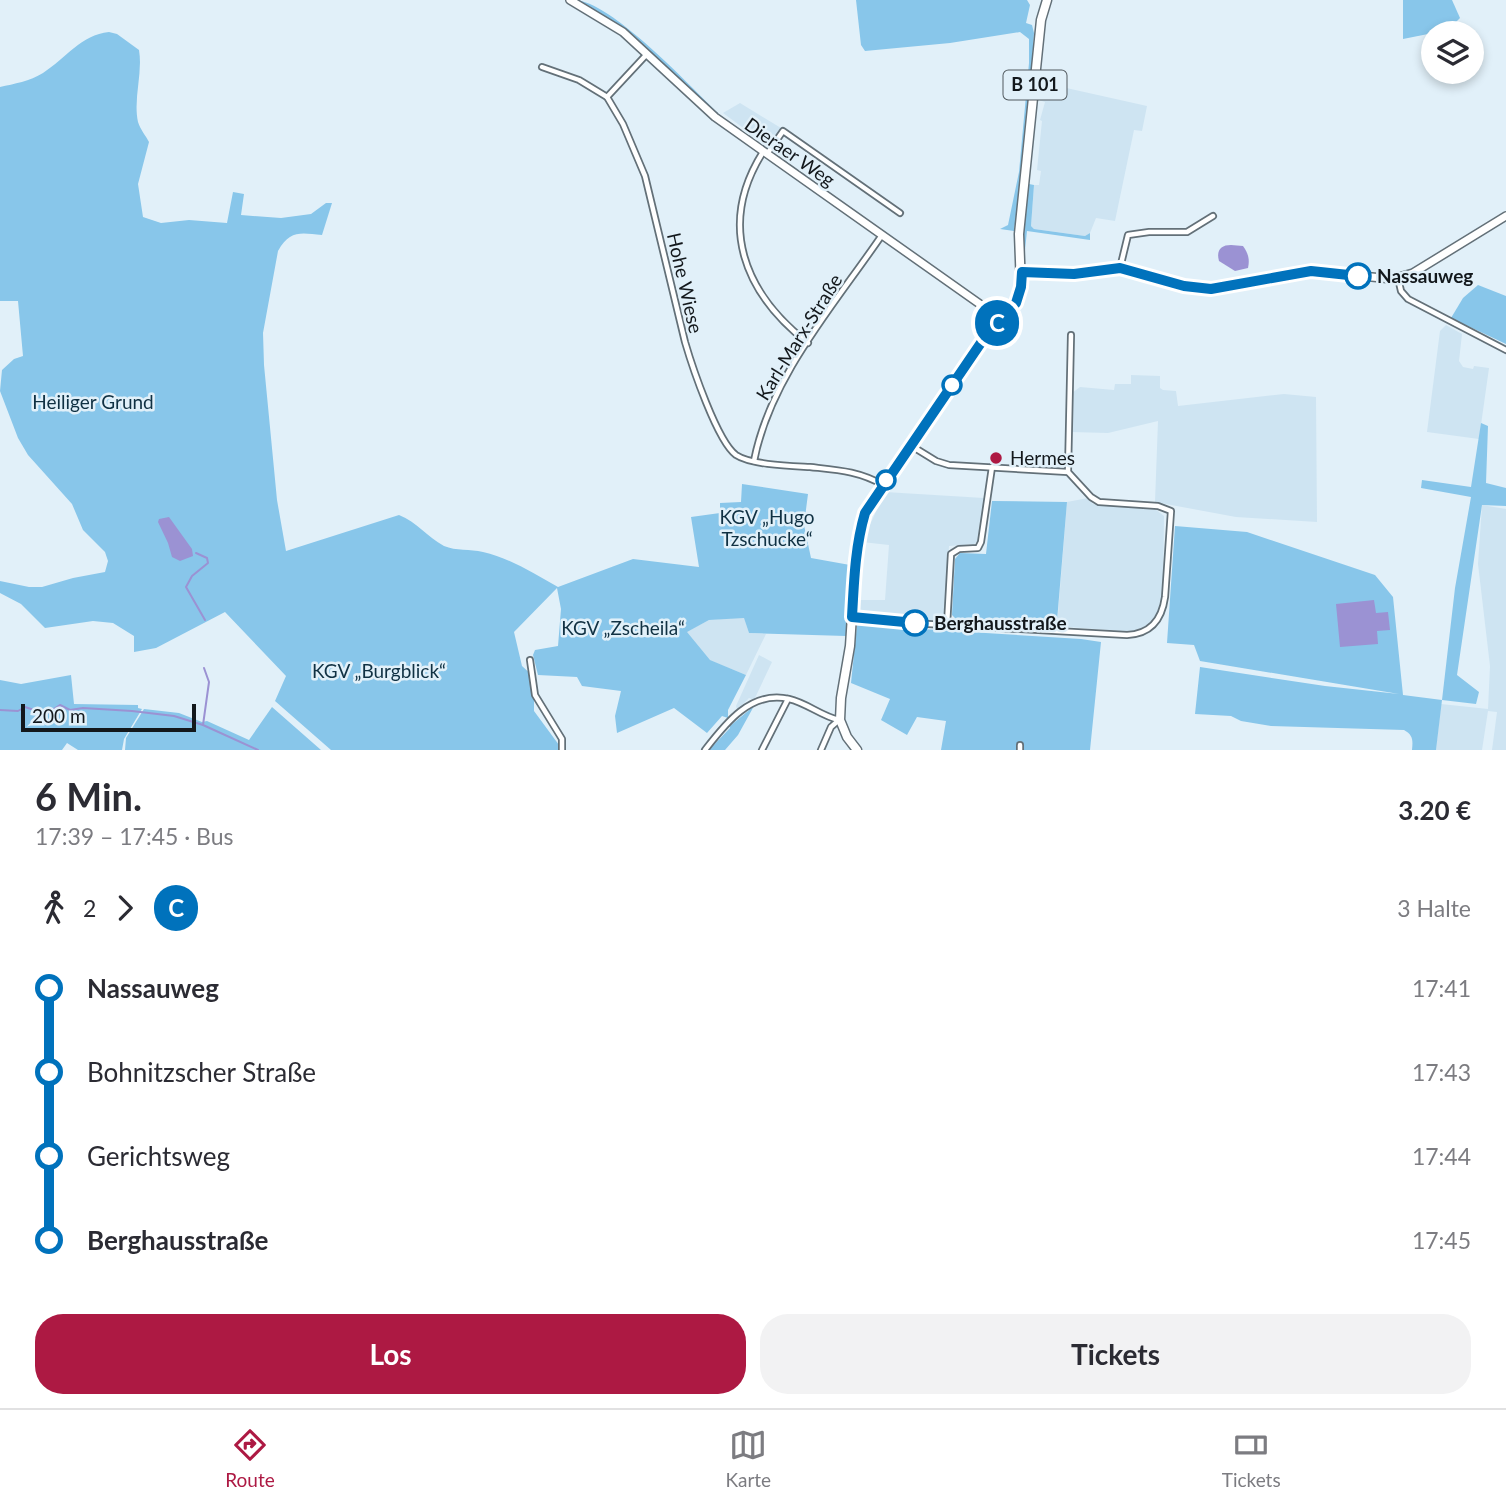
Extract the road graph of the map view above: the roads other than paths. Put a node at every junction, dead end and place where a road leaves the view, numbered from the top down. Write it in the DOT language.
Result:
graph roads {
  1 [pos="570,0"];
  2 [pos="1047,0"];
  3 [pos="648,53"];
  4 [pos="542,67"];
  5 [pos="607,97"];
  6 [pos="765,153"];
  7 [pos="900,213"];
  8 [pos="1213,216"];
  9 [pos="1506,216"];
  10 [pos="883,235"];
  11 [pos="1120,268"];
  12 [pos="1022,272"];
  13 [pos="1398,278"];
  14 [pos="1001,319"];
  15 [pos="1071,335"];
  16 [pos="808,343"];
  17 [pos="1506,350"];
  18 [pos="910,445"];
  19 [pos="754,461"];
  20 [pos="992,467"];
  21 [pos="1068,472"];
  22 [pos="883,485"];
  23 [pos="852,617"];
  24 [pos="947,625"];
  25 [pos="530,660"];
  26 [pos="788,699"];
  27 [pos="840,720"];
  28 [pos="562,750"];
  29 [pos="705,750"];
  30 [pos="762,750"];
  31 [pos="821,750"];
  32 [pos="857,750"];
  1 -- 3 [label="main road, Dieraer Weg"];
  2 -- 12 [label="main road, B 101"];
  3 -- 5 [label="street"];
  3 -- 6 [label="main road, Dieraer Weg"];
  4 -- 5 [label="street"];
  5 -- 19 [label="street, Hohe Wiese"];
  6 -- 7 [label="street"];
  6 -- 10 [label="main road, Dieraer Weg"];
  6 -- 16 [label="street"];
  8 -- 11 [label="street"];
  9 -- 13 [label="main road"];
  10 -- 14 [label="main road, Dieraer Weg"];
  10 -- 16 [label="street, Karl-Marx-Straße"];
  11 -- 12 [label="main road"];
  11 -- 13 [label="main road"];
  12 -- 14 [label="main road, B 101"];
  13 -- 17 [label="street"];
  14 -- 18 [label="main road, B 101"];
  15 -- 21 [label="street"];
  16 -- 19 [label="street, Karl-Marx-Straße"];
  18 -- 20 [label="street"];
  18 -- 22 [label="main road, B 101"];
  19 -- 22 [label="street"];
  20 -- 21 [label="street"];
  20 -- 24 [label="street"];
  21 -- 24 [label="street"];
  22 -- 23 [label="main road, B 101"];
  23 -- 24 [label="street"];
  23 -- 27 [label="main road, B 101"];
  25 -- 28 [label="street"];
  26 -- 27 [label="street"];
  26 -- 29 [label="street"];
  26 -- 30 [label="street"];
  27 -- 31 [label="street"];
  27 -- 32 [label="main road"];
}
